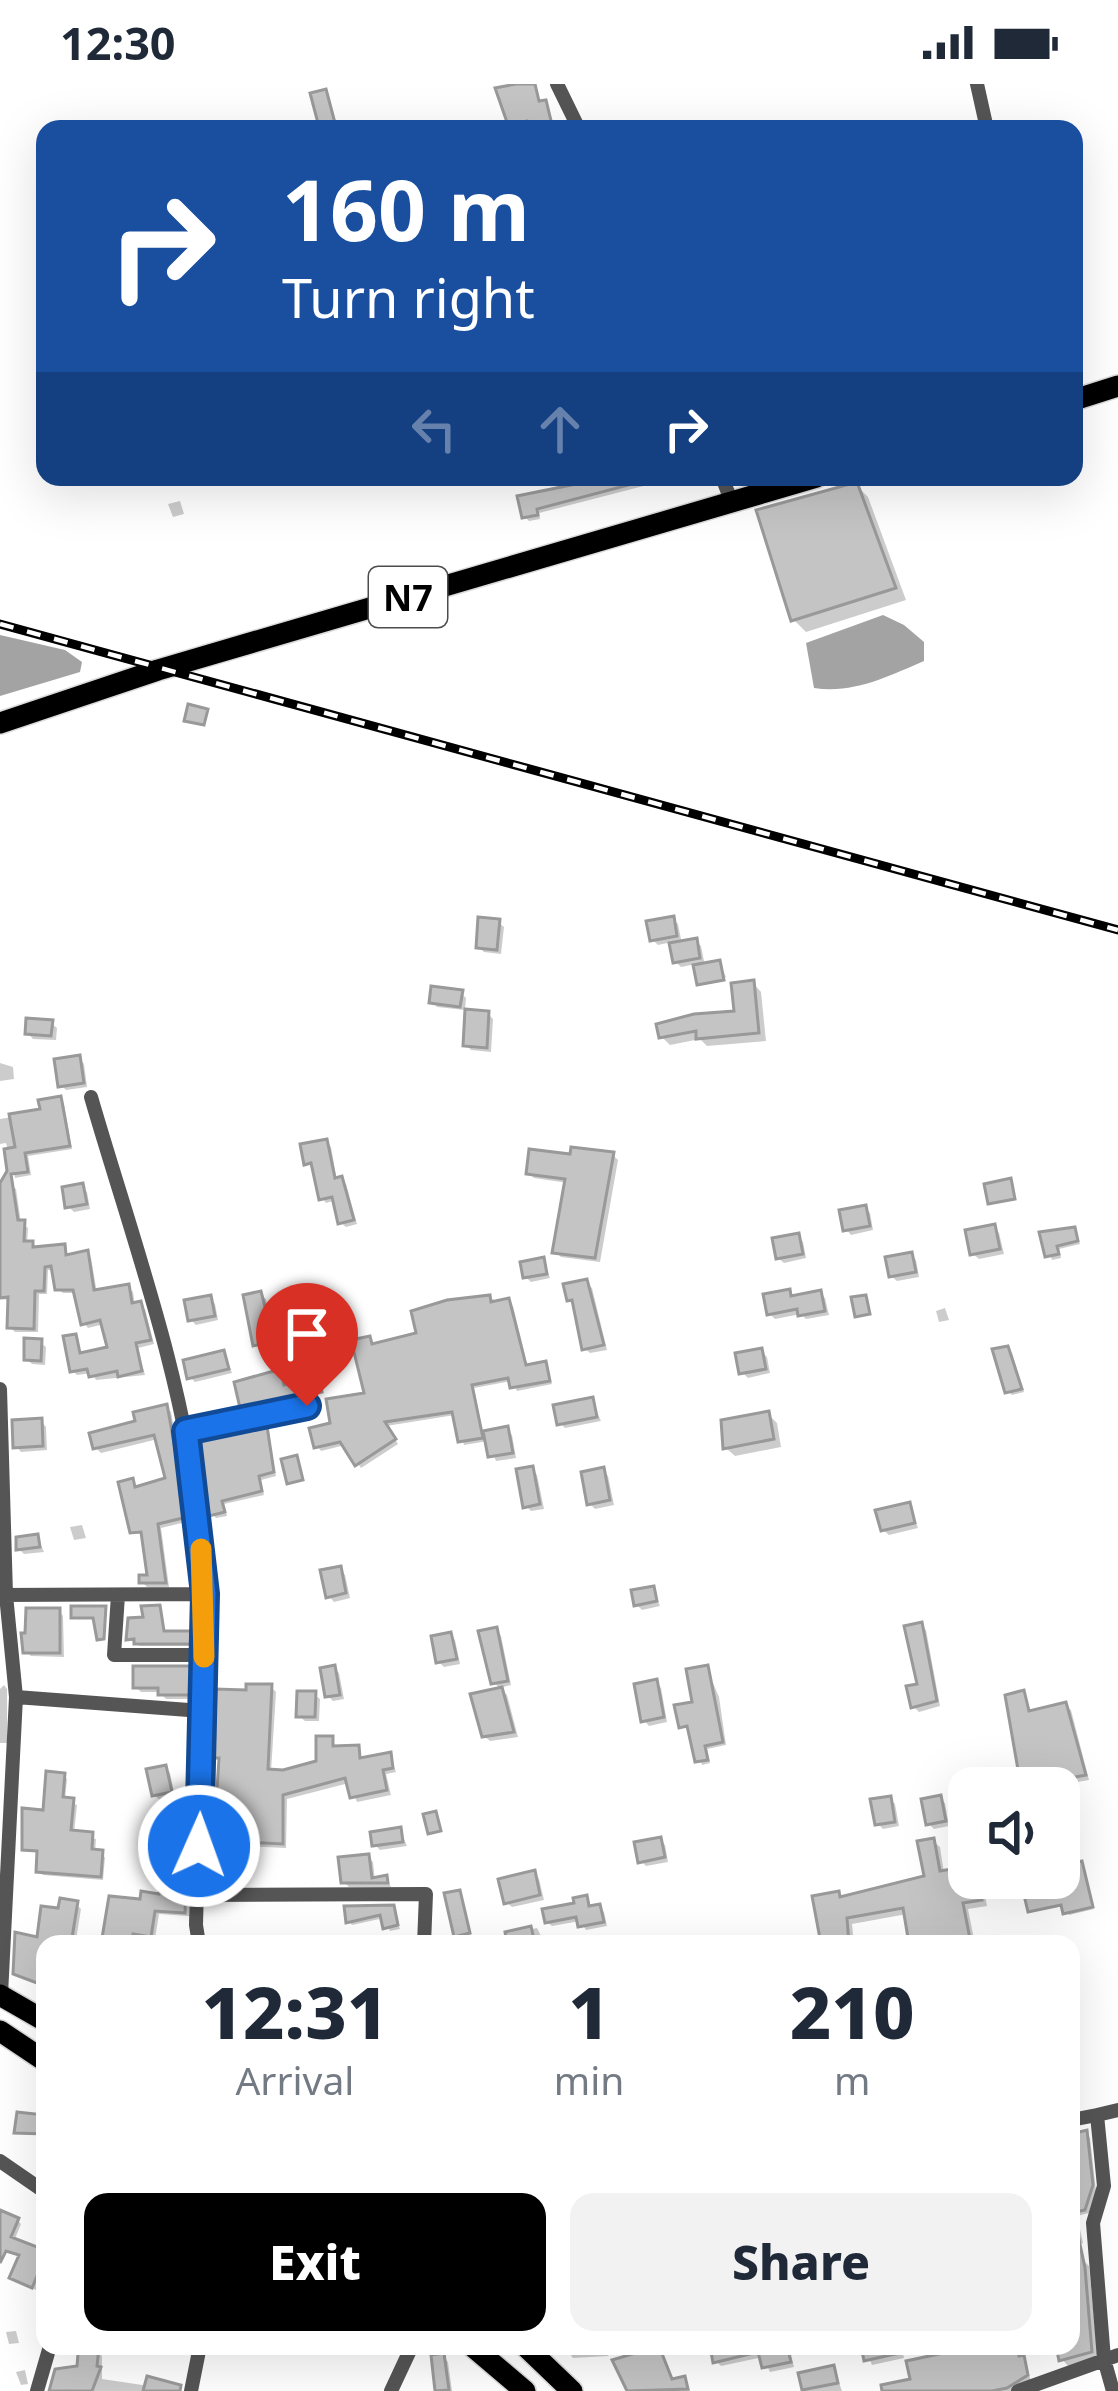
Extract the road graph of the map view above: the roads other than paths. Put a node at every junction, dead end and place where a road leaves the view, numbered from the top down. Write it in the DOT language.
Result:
graph roads {
  1 [pos="557,84"];
  2 [pos="977,84"];
  3 [pos="575,120"];
  4 [pos="985,120"];
  5 [pos="1118,386"];
  6 [pos="1083,397"];
  7 [pos="725,486"];
  8 [pos="788,486"];
  9 [pos="732,503"];
  10 [pos="0,723"];
  11 [pos="91,1097"];
  12 [pos="0,1389"];
  13 [pos="307,1406"];
  14 [pos="186,1431"];
  15 [pos="1,1452"];
  16 [pos="205,1594"];
  17 [pos="3,1595"];
  18 [pos="118,1595"];
  19 [pos="204,1655"];
  20 [pos="16,1697"];
  21 [pos="202,1711"];
  22 [pos="197,1895"];
  23 [pos="199,1935"];
  24 [pos="424,1935"];
  25 [pos="0,1995"];
  26 [pos="36,2016"];
  27 [pos="0,2031"];
  28 [pos="36,2055"];
  29 [pos="1118,2110"];
  30 [pos="1097,2115"];
  31 [pos="1080,2118"];
  32 [pos="0,2162"];
  33 [pos="36,2186"];
  34 [pos="47,2355"];
  35 [pos="198,2355"];
  36 [pos="408,2355"];
  37 [pos="482,2355"];
  38 [pos="534,2355"];
  39 [pos="1111,2357"];
  40 [pos="37,2391"];
  41 [pos="191,2391"];
  42 [pos="392,2391"];
  43 [pos="524,2391"];
  44 [pos="572,2391"];
  45 [pos="1018,2391"];
  46 [pos="1113,2391"];
  1 -- 3 [label="street"];
  2 -- 4 [label="street"];
  5 -- 6 [label="highway"];
  7 -- 9 [label="street"];
  8 -- 9 [label="highway, N7"];
  9 -- 10 [label="highway, N7"];
  11 -- 14 [label="street"];
  12 -- 15 [label="street"];
  13 -- 14 [label="street"];
  14 -- 16 [label="street"];
  15 -- 17 [label="street"];
  16 -- 18 [label="street"];
  16 -- 19 [label="street"];
  17 -- 18 [label="street"];
  17 -- 20 [label="street"];
  18 -- 19 [label="street"];
  19 -- 21 [label="street"];
  20 -- 21 [label="street"];
  20 -- 25 [label="street"];
  21 -- 22 [label="street"];
  22 -- 23 [label="street"];
  22 -- 24 [label="street"];
  25 -- 26 [label="highway"];
  27 -- 28 [label="highway"];
  29 -- 30 [label="street"];
  30 -- 31 [label="street"];
  30 -- 39 [label="street"];
  32 -- 33 [label="street"];
  34 -- 40 [label="street"];
  35 -- 41 [label="street"];
  36 -- 42 [label="street"];
  37 -- 43 [label="highway"];
  38 -- 44 [label="highway"];
  39 -- 45 [label="street"];
  39 -- 46 [label="street"];
}
